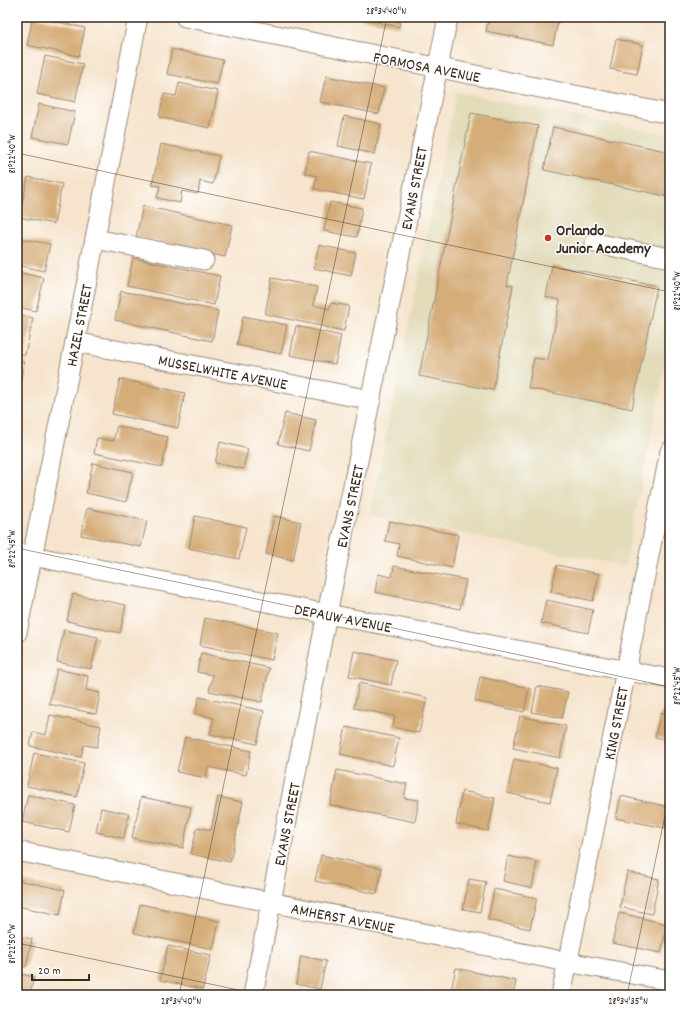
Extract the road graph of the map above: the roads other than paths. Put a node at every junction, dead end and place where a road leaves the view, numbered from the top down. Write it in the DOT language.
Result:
graph roads {
  1 [pos="138,17"];
  2 [pos="185,17"];
  3 [pos="448,17"];
  4 [pos="437,68"];
  5 [pos="670,114"];
  6 [pos="95,239"];
  7 [pos="595,243"];
  8 [pos="670,258"];
  9 [pos="204,260"];
  10 [pos="75,342"];
  11 [pos="371,400"];
  12 [pos="670,453"];
  13 [pos="25,554"];
  14 [pos="327,614"];
  15 [pos="17,633"];
  16 [pos="626,670"];
  17 [pos="670,679"];
  18 [pos="17,851"];
  19 [pos="271,902"];
  20 [pos="567,962"];
  21 [pos="670,982"];
  22 [pos="253,995"];
  23 [pos="561,995"];
  1 -- 6 [label="street, HAZEL STREET"];
  2 -- 4 [label="street, FORMOSA AVENUE"];
  3 -- 4 [label="street, EVANS STREET"];
  4 -- 5 [label="street, FORMOSA AVENUE"];
  4 -- 11 [label="street, EVANS STREET"];
  6 -- 9 [label="street"];
  6 -- 10 [label="street, HAZEL STREET"];
  7 -- 8 [label="street"];
  10 -- 11 [label="street, MUSSELWHITE AVENUE"];
  10 -- 13 [label="street, HAZEL STREET"];
  11 -- 14 [label="street, EVANS STREET"];
  12 -- 16 [label="street, KING STREET"];
  13 -- 14 [label="street, DEPAUW AVENUE"];
  13 -- 15 [label="street, HAZEL STREET"];
  14 -- 16 [label="street, DEPAUW AVENUE"];
  14 -- 19 [label="street, EVANS STREET"];
  16 -- 17 [label="street, DEPAUW AVENUE"];
  16 -- 20 [label="street, KING STREET"];
  18 -- 19 [label="street, AMHERST AVENUE"];
  19 -- 20 [label="street, AMHERST AVENUE"];
  19 -- 22 [label="street, EVANS STREET"];
  20 -- 21 [label="street, AMHERST AVENUE"];
  20 -- 23 [label="street, KING STREET"];
}
